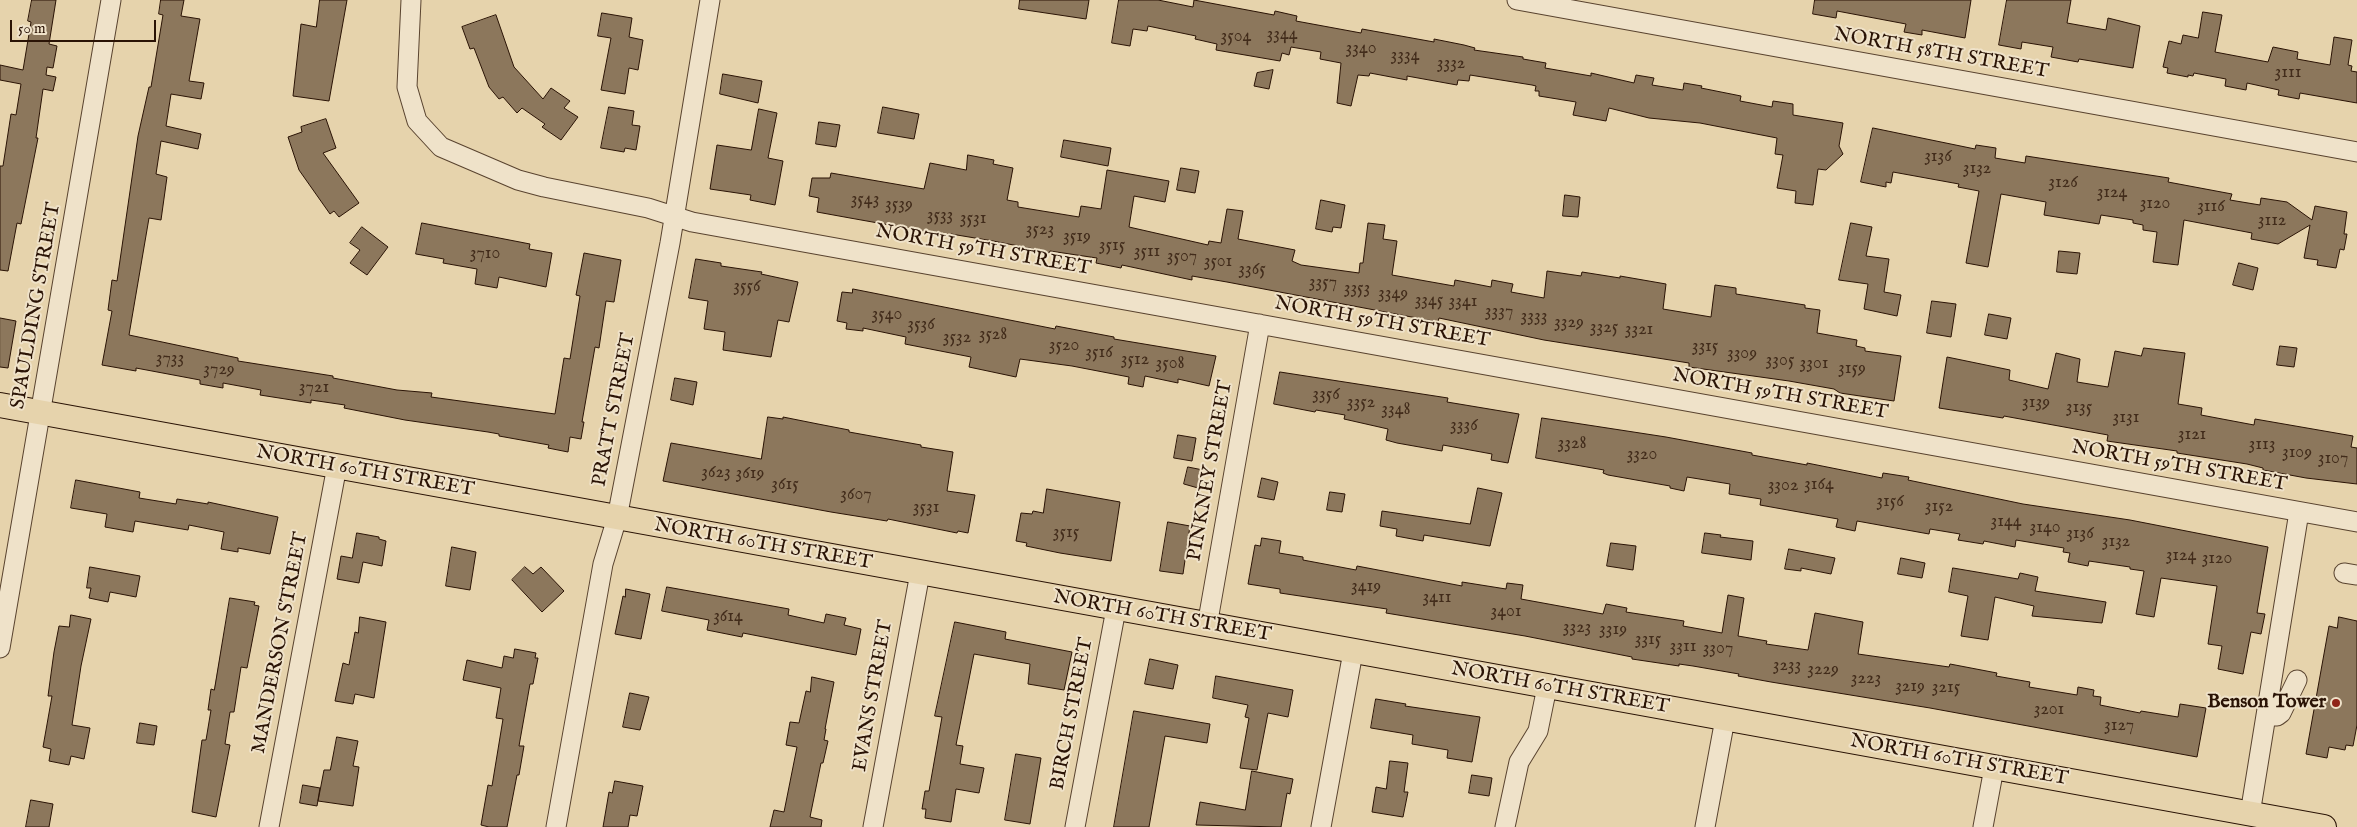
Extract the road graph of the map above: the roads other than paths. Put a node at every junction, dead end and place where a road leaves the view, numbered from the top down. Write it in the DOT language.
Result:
graph roads {
  1 [pos="111,0"];
  2 [pos="411,0"];
  3 [pos="710,0"];
  4 [pos="1518,0"];
  5 [pos="2357,152"];
  6 [pos="673,216"];
  7 [pos="1260,324"];
  8 [pos="0,405"];
  9 [pos="42,413"];
  10 [pos="336,466"];
  11 [pos="2299,512"];
  12 [pos="617,518"];
  13 [pos="2357,522"];
  14 [pos="920,574"];
  15 [pos="1116,609"];
  16 [pos="1207,626"];
  17 [pos="0,648"];
  18 [pos="1353,652"];
  19 [pos="2297,680"];
  20 [pos="1547,687"];
  21 [pos="2266,715"];
  22 [pos="1726,719"];
  23 [pos="1994,768"];
  24 [pos="2250,814"];
  25 [pos="269,827"];
  26 [pos="556,827"];
  27 [pos="873,827"];
  28 [pos="1075,827"];
  29 [pos="1321,827"];
  30 [pos="1505,827"];
  31 [pos="1705,827"];
  32 [pos="1983,827"];
  33 [pos="2324,827"];
  1 -- 9 [label="street, SPAULDING STREET"];
  2 -- 6 [label="street, NORTH 59TH STREET"];
  3 -- 6 [label="street, PRATT STREET"];
  4 -- 5 [label="street, NORTH 58TH STREET"];
  6 -- 7 [label="street, NORTH 59TH STREET"];
  6 -- 12 [label="street, PRATT STREET"];
  7 -- 11 [label="street, NORTH 59TH STREET"];
  7 -- 16 [label="street, PINKNEY STREET"];
  8 -- 9 [label="main road, NORTH 60TH STREET"];
  9 -- 10 [label="main road, NORTH 60TH STREET"];
  9 -- 17 [label="street, SPAULDING STREET"];
  10 -- 12 [label="main road, NORTH 60TH STREET"];
  10 -- 25 [label="street, MANDERSON STREET"];
  11 -- 13 [label="street, NORTH 59TH STREET"];
  11 -- 21 [label="street"];
  12 -- 14 [label="main road, NORTH 60TH STREET"];
  12 -- 26 [label="street, PRATT STREET"];
  14 -- 15 [label="main road, NORTH 60TH STREET"];
  14 -- 27 [label="street, EVANS STREET"];
  15 -- 16 [label="main road, NORTH 60TH STREET"];
  15 -- 28 [label="street, BIRCH STREET"];
  16 -- 18 [label="main road, NORTH 60TH STREET"];
  18 -- 20 [label="main road, NORTH 60TH STREET"];
  18 -- 29 [label="street"];
  19 -- 21 [label="street"];
  20 -- 22 [label="main road, NORTH 60TH STREET"];
  20 -- 30 [label="street"];
  21 -- 24 [label="street"];
  22 -- 23 [label="main road, NORTH 60TH STREET"];
  22 -- 31 [label="street"];
  23 -- 24 [label="main road, NORTH 60TH STREET"];
  23 -- 32 [label="street"];
  24 -- 33 [label="main road, NORTH 60TH STREET"];
}
